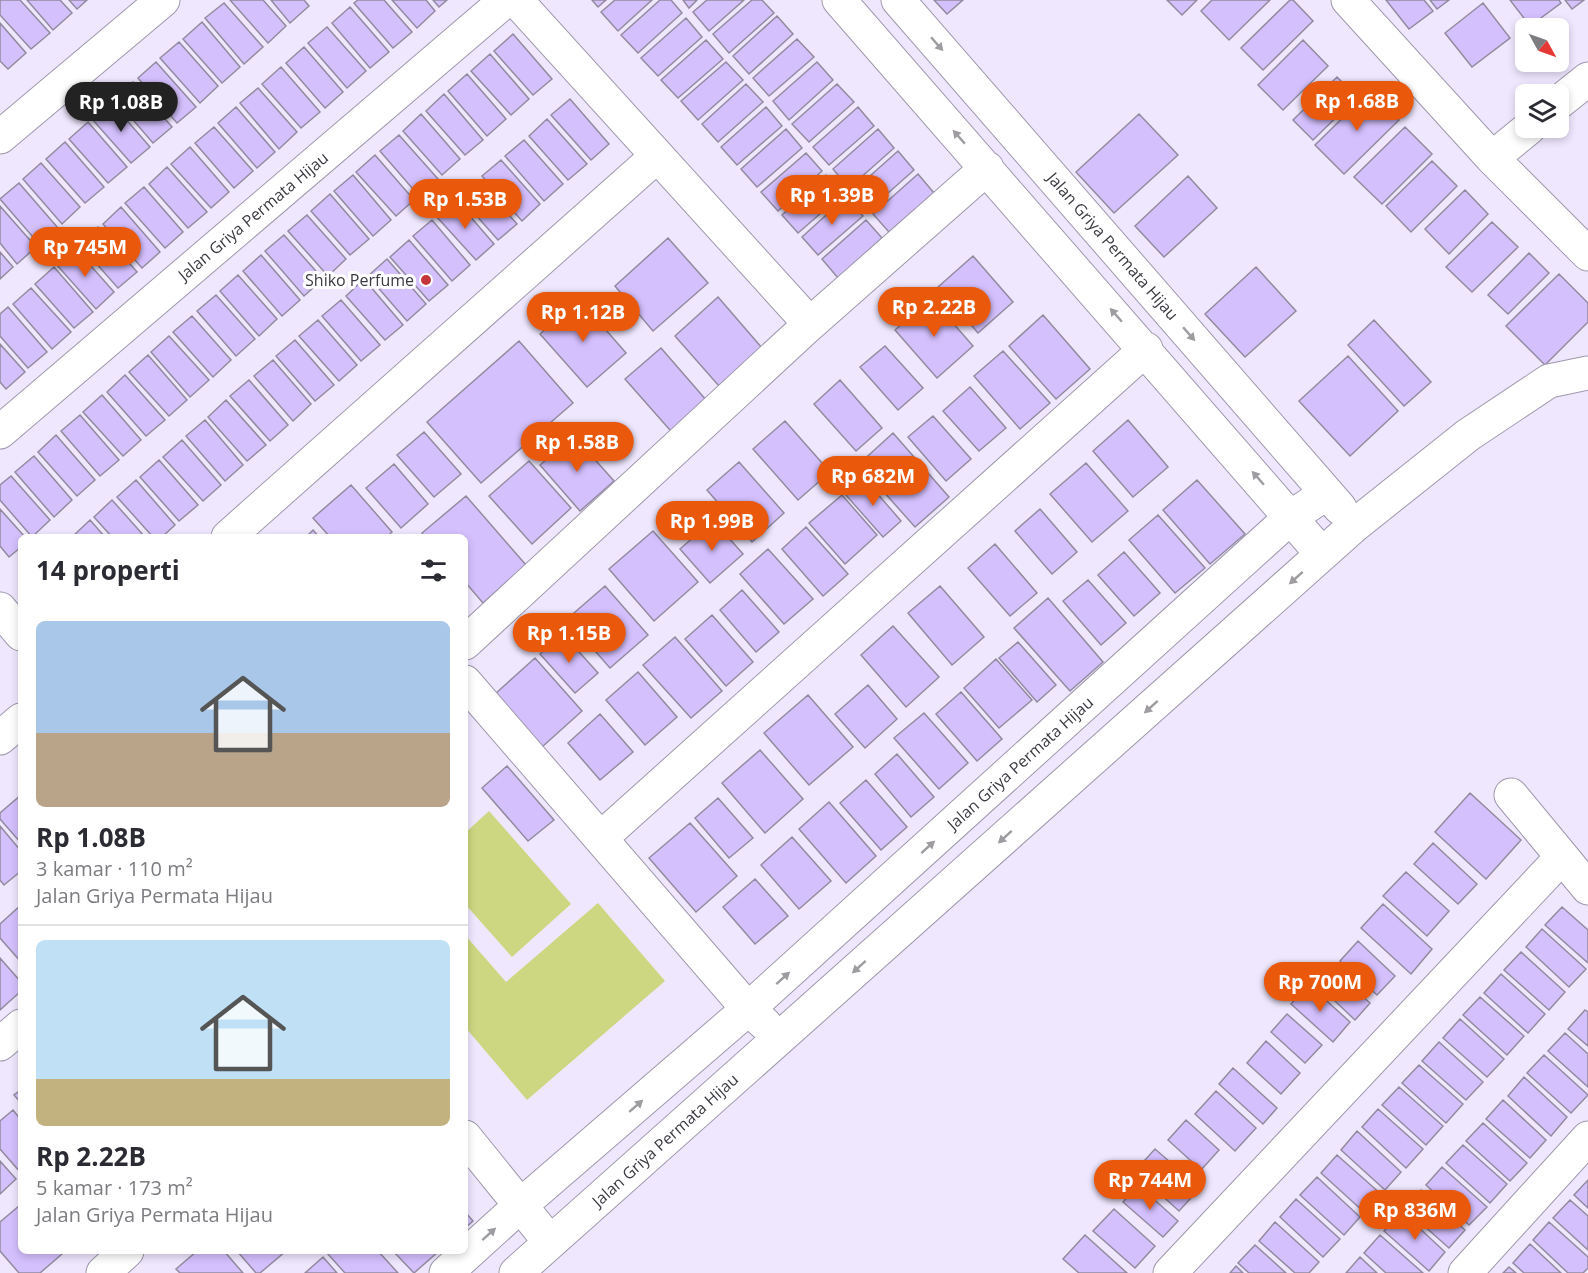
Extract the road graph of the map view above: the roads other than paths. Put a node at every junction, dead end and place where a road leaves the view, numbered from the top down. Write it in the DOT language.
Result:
graph roads {
  1 [pos="163,0"];
  2 [pos="506,0"];
  3 [pos="516,0"];
  4 [pos="839,0"];
  5 [pos="898,0"];
  6 [pos="1348,0"];
  7 [pos="1588,79"];
  8 [pos="1569,94"];
  9 [pos="0,137"];
  10 [pos="1517,138"];
  11 [pos="657,156"];
  12 [pos="1492,158"];
  13 [pos="987,168"];
  14 [pos="1588,254"];
  15 [pos="810,324"];
  16 [pos="1146,349"];
  17 [pos="1588,373"];
  18 [pos="0,432"];
  19 [pos="1327,493"];
  20 [pos="1292,517"];
  21 [pos="1355,525"];
  22 [pos="231,534"];
  23 [pos="1323,554"];
  24 [pos="0,609"];
  25 [pos="18,630"];
  26 [pos="468,640"];
  27 [pos="468,685"];
  28 [pos="18,723"];
  29 [pos="0,738"];
  30 [pos="1511,795"];
  31 [pos="601,838"];
  32 [pos="1562,857"];
  33 [pos="1588,888"];
  34 [pos="748,1009"];
  35 [pos="18,1029"];
  36 [pos="780,1038"];
  37 [pos="0,1044"];
  38 [pos="1588,1138"];
  39 [pos="468,1141"];
  40 [pos="520,1205"];
  41 [pos="550,1242"];
  42 [pos="468,1253"];
  43 [pos="124,1254"];
  44 [pos="467,1254"];
  45 [pos="103,1273"];
  46 [pos="446,1273"];
  47 [pos="516,1273"];
  48 [pos="1170,1273"];
  49 [pos="1465,1273"];
  1 -- 9 [label="street"];
  2 -- 18 [label="street, Jalan Griya Permata Hijau"];
  3 -- 11 [label="street"];
  13 -- 4 [label="street, one-way"];
  5 -- 19 [label="street, Jalan Griya Permata Hijau, one-way"];
  6 -- 12 [label="street"];
  7 -- 8 [label="street"];
  10 -- 12 [label="street"];
  11 -- 15 [label="street"];
  11 -- 22 [label="street"];
  12 -- 14 [label="street"];
  13 -- 15 [label="street"];
  16 -- 13 [label="street, one-way"];
  15 -- 26 [label="street"];
  20 -- 16 [label="street, one-way"];
  16 -- 31 [label="street"];
  17 -- 21 [label="street"];
  19 -- 20 [label="street, Jalan Griya Permata Hijau"];
  19 -- 21 [label="street, Jalan Griya Permata Hijau"];
  20 -- 23 [label="street"];
  34 -- 20 [label="street, Jalan Griya Permata Hijau, one-way"];
  21 -- 23 [label="street, Jalan Griya Permata Hijau"];
  23 -- 36 [label="street, Jalan Griya Permata Hijau, one-way"];
  24 -- 25 [label="street"];
  27 -- 31 [label="street"];
  28 -- 29 [label="street"];
  30 -- 32 [label="street"];
  31 -- 34 [label="street"];
  32 -- 33 [label="street"];
  32 -- 48 [label="street"];
  34 -- 36 [label="street"];
  40 -- 34 [label="street, Jalan Griya Permata Hijau, one-way"];
  35 -- 37 [label="street"];
  36 -- 41 [label="street, Jalan Griya Permata Hijau"];
  38 -- 49 [label="street"];
  39 -- 40 [label="street"];
  40 -- 41 [label="street"];
  42 -- 40 [label="street, Jalan Griya Permata Hijau, one-way"];
  41 -- 47 [label="street, Jalan Griya Permata Hijau"];
  43 -- 45 [label="street"];
  46 -- 44 [label="street, Jalan Griya Permata Hijau, one-way"];
}
